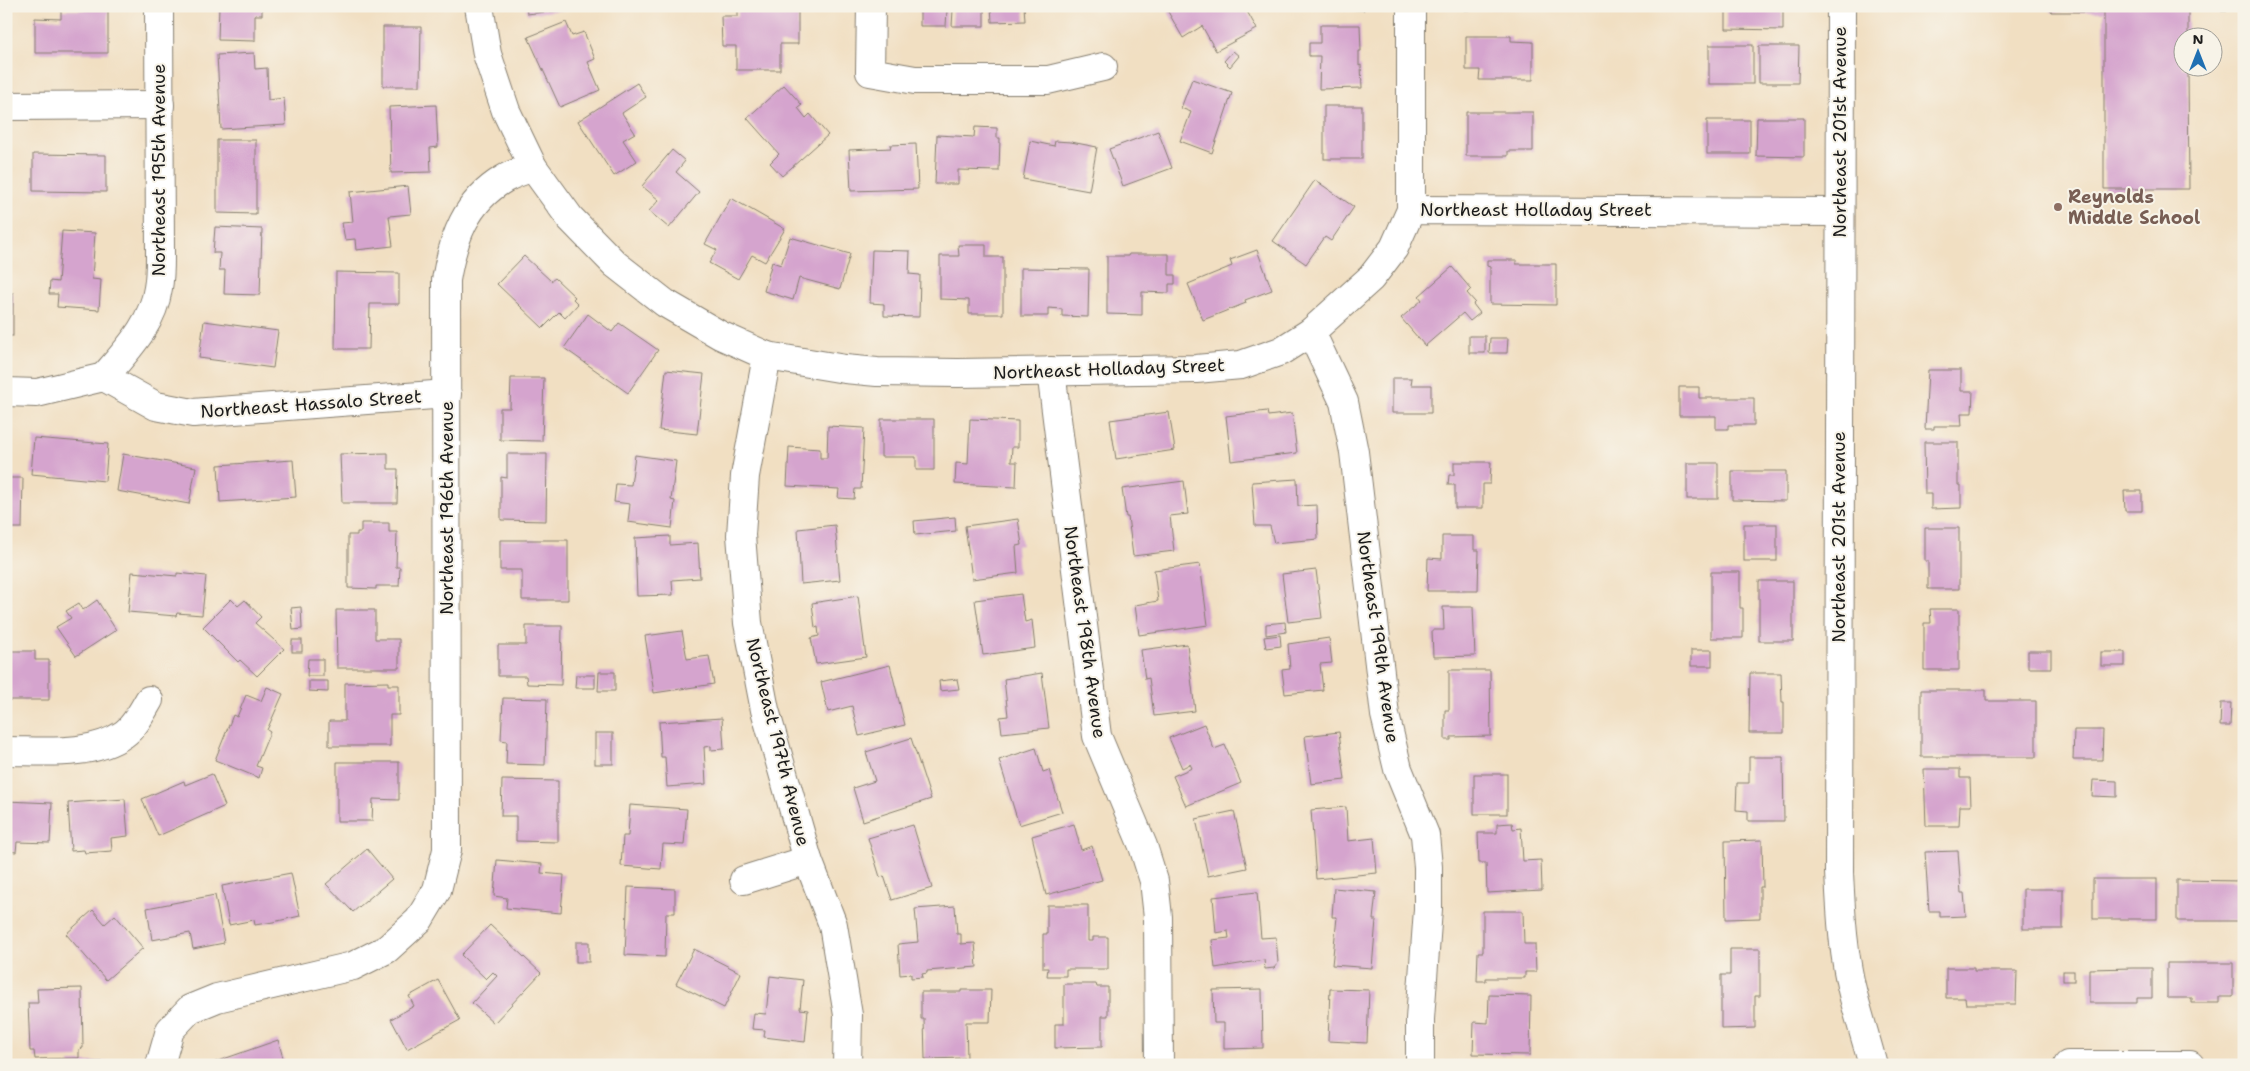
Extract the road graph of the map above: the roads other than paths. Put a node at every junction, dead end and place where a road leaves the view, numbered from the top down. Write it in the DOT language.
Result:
graph roads {
  1 [pos="159,6"];
  2 [pos="479,6"];
  3 [pos="871,6"];
  4 [pos="1411,6"];
  5 [pos="1841,6"];
  6 [pos="1103,67"];
  7 [pos="160,105"];
  8 [pos="6,106"];
  9 [pos="533,167"];
  10 [pos="1411,210"];
  11 [pos="1840,212"];
  12 [pos="1311,332"];
  13 [pos="767,356"];
  14 [pos="1051,371"];
  15 [pos="104,377"];
  16 [pos="6,392"];
  17 [pos="447,394"];
  18 [pos="149,700"];
  19 [pos="6,751"];
  20 [pos="808,860"];
  21 [pos="744,880"];
  22 [pos="160,1065"];
  23 [pos="847,1065"];
  24 [pos="1159,1065"];
  25 [pos="1420,1065"];
  26 [pos="1873,1065"];
  27 [pos="2068,1065"];
  28 [pos="2190,1065"];
  1 -- 7 [label="street, Northeast 195th Avenue"];
  2 -- 9 [label="street"];
  3 -- 6 [label="street"];
  4 -- 10 [label="street"];
  5 -- 11 [label="street, Northeast 201st Avenue"];
  7 -- 8 [label="street"];
  7 -- 15 [label="street, Northeast 195th Avenue"];
  9 -- 13 [label="street, Northeast Holladay Street"];
  9 -- 17 [label="street, Northeast 196th Avenue"];
  10 -- 11 [label="street, Northeast Holladay Street"];
  10 -- 12 [label="street, Northeast Holladay Street"];
  11 -- 26 [label="street, Northeast 201st Avenue"];
  12 -- 14 [label="street, Northeast Holladay Street"];
  12 -- 25 [label="street, Northeast 199th Avenue"];
  13 -- 14 [label="street, Northeast Holladay Street"];
  13 -- 20 [label="street, Northeast 197th Avenue"];
  14 -- 24 [label="street, Northeast 198th Avenue"];
  15 -- 16 [label="street"];
  15 -- 17 [label="street, Northeast Hassalo Street"];
  17 -- 22 [label="street, Northeast 196th Avenue"];
  18 -- 19 [label="street"];
  20 -- 21 [label="street"];
  20 -- 23 [label="street, Northeast 197th Avenue"];
  27 -- 28 [label="street"];
}
